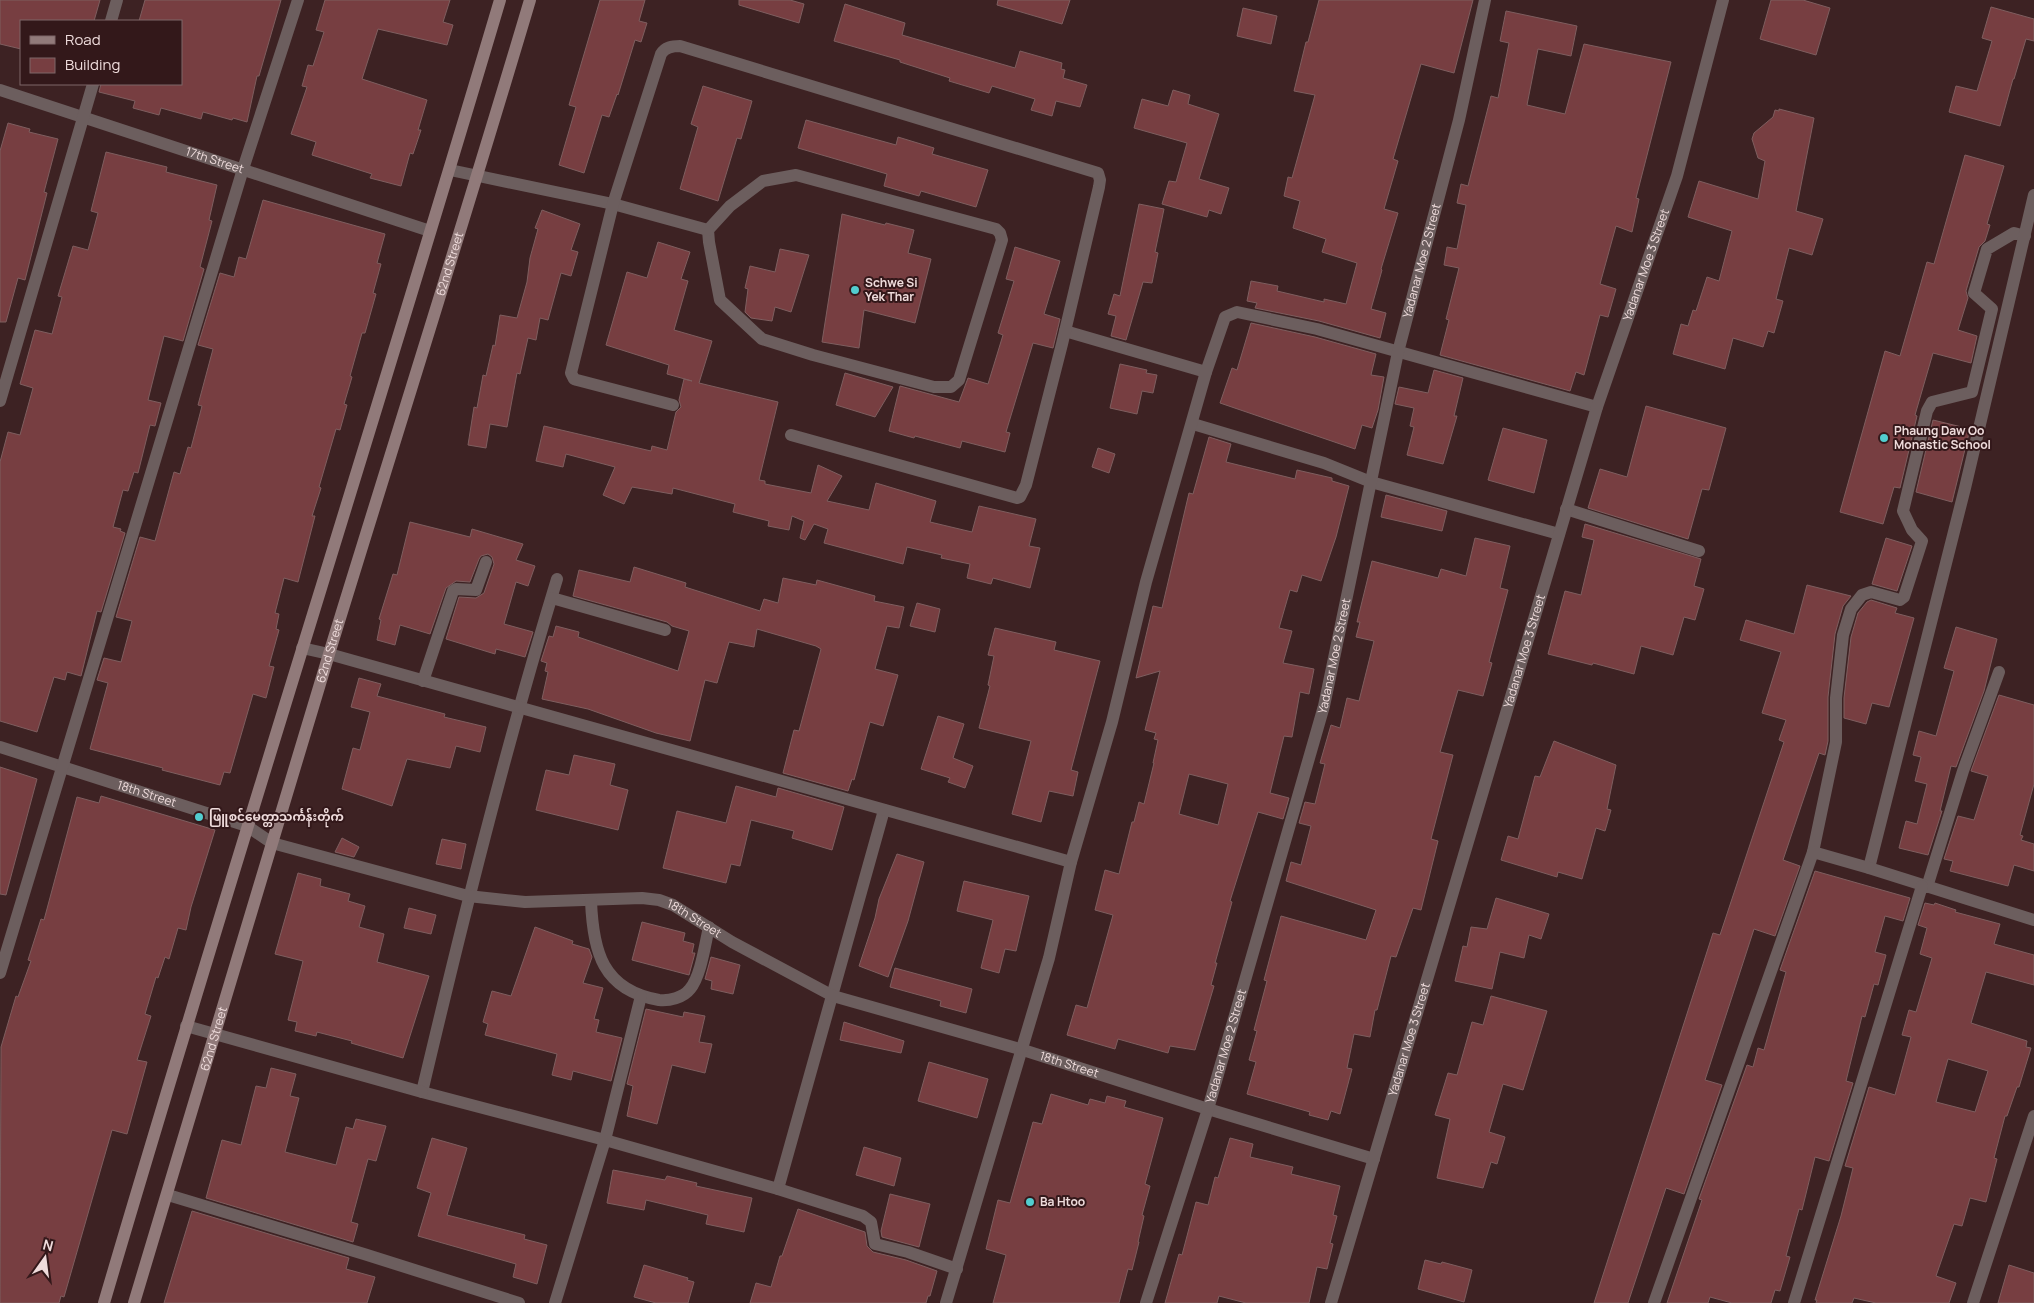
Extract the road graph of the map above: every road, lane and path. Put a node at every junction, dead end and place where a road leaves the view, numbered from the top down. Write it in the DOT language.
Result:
graph roads {
  1 [pos="117,0"];
  2 [pos="298,0"];
  3 [pos="500,0"];
  4 [pos="530,0"];
  5 [pos="1485,0"];
  6 [pos="1723,0"];
  7 [pos="111,20"];
  8 [pos="92,85"];
  9 [pos="0,90"];
  10 [pos="82,118"];
  11 [pos="243,169"];
  12 [pos="450,170"];
  13 [pos="478,176"];
  14 [pos="2034,195"];
  15 [pos="614,204"];
  16 [pos="708,230"];
  17 [pos="430,231"];
  18 [pos="2024,236"];
  19 [pos="1065,332"];
  20 [pos="1398,352"];
  21 [pos="1206,372"];
  22 [pos="0,401"];
  23 [pos="673,405"];
  24 [pos="1596,407"];
  25 [pos="1193,424"];
  26 [pos="791,435"];
  27 [pos="1371,482"];
  28 [pos="1566,509"];
  29 [pos="1559,534"];
  30 [pos="1699,551"];
  31 [pos="486,562"];
  32 [pos="558,579"];
  33 [pos="552,598"];
  34 [pos="665,630"];
  35 [pos="302,648"];
  36 [pos="329,654"];
  37 [pos="1999,672"];
  38 [pos="423,681"];
  39 [pos="519,708"];
  40 [pos="0,747"];
  41 [pos="63,767"];
  42 [pos="884,810"];
  43 [pos="247,826"];
  44 [pos="272,843"];
  45 [pos="1813,852"];
  46 [pos="1071,862"];
  47 [pos="1869,868"];
  48 [pos="1924,886"];
  49 [pos="468,896"];
  50 [pos="591,900"];
  51 [pos="2034,920"];
  52 [pos="709,927"];
  53 [pos="0,973"];
  54 [pos="641,996"];
  55 [pos="833,996"];
  56 [pos="186,1026"];
  57 [pos="216,1035"];
  58 [pos="1020,1049"];
  59 [pos="422,1092"];
  60 [pos="1208,1109"];
  61 [pos="2034,1116"];
  62 [pos="605,1140"];
  63 [pos="1374,1159"];
  64 [pos="778,1189"];
  65 [pos="168,1195"];
  66 [pos="957,1268"];
  67 [pos="104,1303"];
  68 [pos="134,1303"];
  69 [pos="519,1303"];
  70 [pos="555,1303"];
  71 [pos="946,1303"];
  72 [pos="1146,1303"];
  73 [pos="1331,1303"];
  74 [pos="1654,1303"];
  75 [pos="1794,1303"];
  76 [pos="1974,1303"];
  1 -- 7 [label="street"];
  2 -- 11 [label="street"];
  3 -- 12 [label="main road"];
  4 -- 13 [label="main road, 62nd Street"];
  5 -- 20 [label="street, Yadanar Moe 2 Street"];
  6 -- 24 [label="street, Yadanar Moe 3 Street"];
  8 -- 10 [label="street"];
  9 -- 10 [label="street, 17th Street"];
  10 -- 11 [label="street, 17th Street"];
  10 -- 22 [label="street"];
  11 -- 17 [label="street, 17th Street"];
  11 -- 41 [label="street"];
  12 -- 13 [label="street"];
  12 -- 17 [label="main road"];
  13 -- 15 [label="street"];
  13 -- 36 [label="main road, 62nd Street"];
  14 -- 18 [label="street"];
  15 -- 16 [label="street"];
  15 -- 19 [label="street"];
  15 -- 23 [label="street"];
  16 -- 16 [label="street"];
  17 -- 35 [label="main road"];
  18 -- 45 [label="street"];
  18 -- 47 [label="street"];
  19 -- 21 [label="street"];
  19 -- 26 [label="street"];
  20 -- 21 [label="street"];
  20 -- 24 [label="street"];
  20 -- 27 [label="street, Yadanar Moe 2 Street"];
  21 -- 25 [label="street"];
  24 -- 28 [label="street, Yadanar Moe 3 Street"];
  25 -- 27 [label="street"];
  25 -- 46 [label="street"];
  27 -- 29 [label="street"];
  27 -- 60 [label="street, Yadanar Moe 2 Street"];
  28 -- 29 [label="street, Yadanar Moe 3 Street"];
  28 -- 30 [label="street"];
  29 -- 63 [label="street, Yadanar Moe 3 Street"];
  31 -- 38 [label="street"];
  32 -- 33 [label="street"];
  33 -- 34 [label="street"];
  33 -- 39 [label="street"];
  35 -- 36 [label="street"];
  35 -- 43 [label="main road"];
  36 -- 38 [label="street"];
  36 -- 44 [label="main road, 62nd Street"];
  37 -- 48 [label="street"];
  38 -- 39 [label="street"];
  39 -- 42 [label="street"];
  39 -- 49 [label="street"];
  40 -- 41 [label="street, 18th Street"];
  41 -- 43 [label="street, 18th Street"];
  41 -- 53 [label="street"];
  42 -- 46 [label="street"];
  42 -- 55 [label="street"];
  43 -- 44 [label="street, 18th Street"];
  43 -- 56 [label="main road"];
  44 -- 49 [label="street, 18th Street"];
  44 -- 57 [label="main road, 62nd Street"];
  45 -- 47 [label="street"];
  45 -- 74 [label="street"];
  46 -- 58 [label="street"];
  47 -- 48 [label="street"];
  48 -- 51 [label="street"];
  48 -- 75 [label="street"];
  49 -- 50 [label="street, 18th Street"];
  49 -- 59 [label="street"];
  50 -- 52 [label="street, 18th Street"];
  50 -- 54 [label="street"];
  52 -- 54 [label="street"];
  52 -- 55 [label="street, 18th Street"];
  54 -- 62 [label="street"];
  55 -- 58 [label="street, 18th Street"];
  55 -- 64 [label="street"];
  56 -- 57 [label="street"];
  56 -- 67 [label="main road"];
  57 -- 59 [label="street"];
  57 -- 65 [label="main road, 62nd Street"];
  58 -- 60 [label="street, 18th Street"];
  58 -- 66 [label="street"];
  59 -- 62 [label="street"];
  60 -- 63 [label="street, 18th Street"];
  60 -- 72 [label="street, Yadanar Moe 2 Street"];
  61 -- 76 [label="street"];
  62 -- 64 [label="street"];
  62 -- 70 [label="street"];
  63 -- 73 [label="street, Yadanar Moe 3 Street"];
  64 -- 66 [label="street"];
  65 -- 68 [label="main road, 62nd Street"];
  65 -- 69 [label="street"];
  66 -- 71 [label="street"];
}
